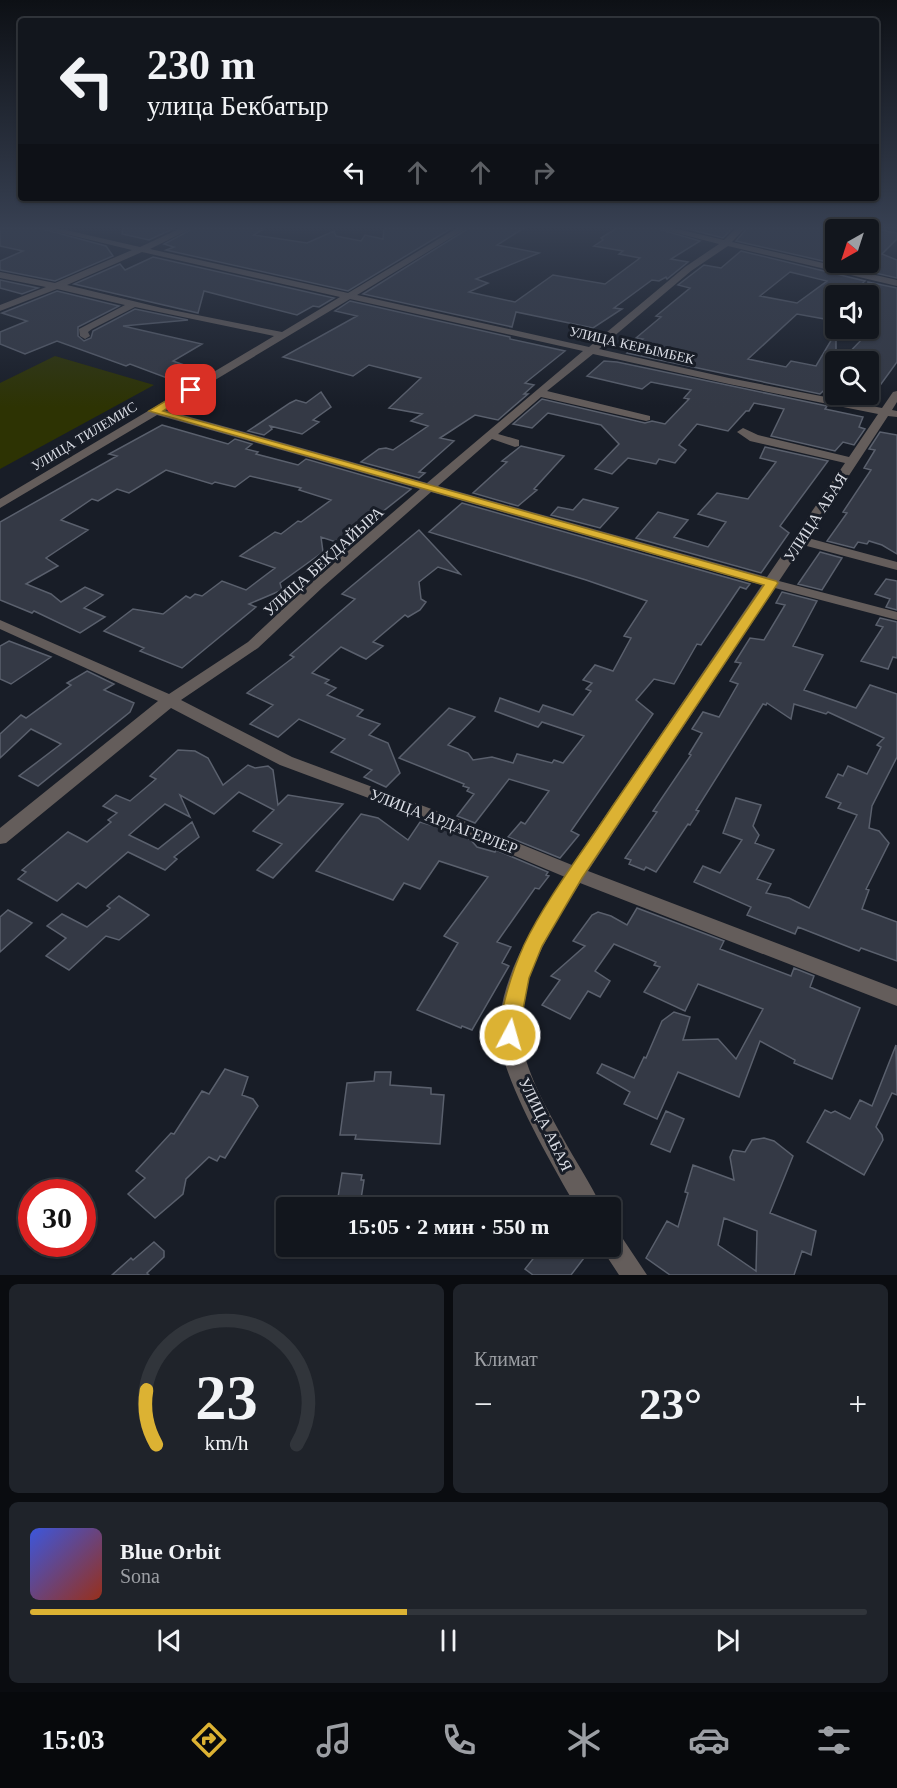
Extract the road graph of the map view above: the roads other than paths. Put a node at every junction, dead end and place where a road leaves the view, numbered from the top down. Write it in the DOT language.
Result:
graph roads {
  1 [pos="54,288"];
  2 [pos="57,288"];
  3 [pos="314,288"];
  4 [pos="362,288"];
  5 [pos="666,288"];
  6 [pos="349,295"];
  7 [pos="134,304"];
  8 [pos="0,308"];
  9 [pos="282,335"];
  10 [pos="85,336"];
  11 [pos="591,348"];
  12 [pos="538,393"];
  13 [pos="897,394"];
  14 [pos="154,411"];
  15 [pos="891,413"];
  16 [pos="646,418"];
  17 [pos="743,432"];
  18 [pos="490,435"];
  19 [pos="515,443"];
  20 [pos="852,461"];
  21 [pos="430,489"];
  22 [pos="0,504"];
  23 [pos="800,540"];
  24 [pos="897,566"];
  25 [pos="771,583"];
  26 [pos="897,616"];
  27 [pos="0,624"];
  28 [pos="169,701"];
  29 [pos="0,838"];
  30 [pos="576,874"];
  31 [pos="897,998"];
  32 [pos="584,1197"];
  33 [pos="621,1257"];
  34 [pos="634,1275"];
  1 -- 8 [label="street"];
  2 -- 7 [label="street"];
  3 -- 6 [label="street, УЛИЦА КЕРЫМБЕК"];
  4 -- 6 [label="street, УЛИЦА ТИЛЕМИС"];
  5 -- 11 [label="street, УЛИЦА БЕКДАЙЫРА"];
  6 -- 9 [label="street, УЛИЦА ТИЛЕМИС"];
  6 -- 11 [label="street, УЛИЦА КЕРЫМБЕК"];
  7 -- 9 [label="street"];
  7 -- 10 [label="street"];
  9 -- 14 [label="street, УЛИЦА ТИЛЕМИС"];
  11 -- 12 [label="street, УЛИЦА БЕКДАЙЫРА"];
  11 -- 15 [label="street, УЛИЦА КЕРЫМБЕК"];
  12 -- 16 [label="street"];
  12 -- 18 [label="street, УЛИЦА БЕКДАЙЫРА"];
  13 -- 15 [label="street, УЛИЦА АБАЯ"];
  14 -- 21 [label="street"];
  14 -- 22 [label="street, УЛИЦА ТИЛЕМИС"];
  15 -- 20 [label="street, УЛИЦА АБАЯ"];
  17 -- 20 [label="street"];
  18 -- 19 [label="street"];
  18 -- 21 [label="street, УЛИЦА БЕКДАЙЫРА"];
  20 -- 23 [label="street, УЛИЦА АБАЯ"];
  21 -- 25 [label="street"];
  21 -- 28 [label="street, УЛИЦА БЕКДАЙЫРА"];
  23 -- 24 [label="street"];
  23 -- 25 [label="street, УЛИЦА АБАЯ"];
  25 -- 26 [label="street"];
  25 -- 30 [label="street, УЛИЦА АБАЯ"];
  27 -- 28 [label="street, УЛИЦА АРДАГЕРЛЕР"];
  28 -- 29 [label="street, УЛИЦА БЕКДАЙЫРА"];
  28 -- 30 [label="street, УЛИЦА АРДАГЕРЛЕР"];
  30 -- 31 [label="street, УЛИЦА АРДАГЕРЛЕР"];
  30 -- 32 [label="street, УЛИЦА АБАЯ"];
  33 -- 34 [label="street"];
}
